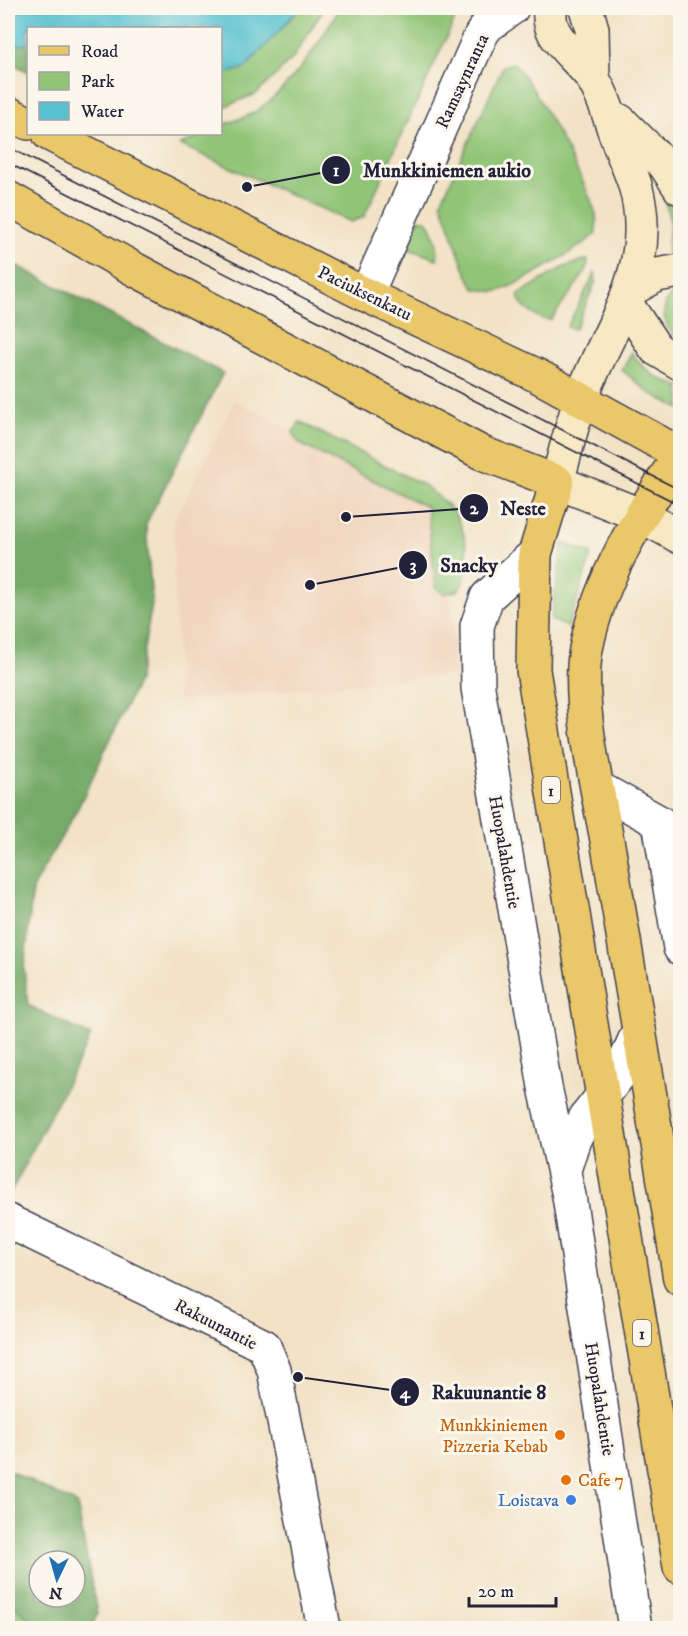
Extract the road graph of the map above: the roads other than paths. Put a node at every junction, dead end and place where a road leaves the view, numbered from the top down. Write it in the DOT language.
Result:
graph roads {
  1 [pos="512,8"];
  2 [pos="551,8"];
  3 [pos="586,8"];
  4 [pos="593,78"];
  5 [pos="8,113"];
  6 [pos="612,117"];
  7 [pos="27,122"];
  8 [pos="51,135"];
  9 [pos="681,188"];
  10 [pos="8,198"];
  11 [pos="681,271"];
  12 [pos="366,295"];
  13 [pos="628,296"];
  14 [pos="681,363"];
  15 [pos="580,400"];
  16 [pos="681,455"];
  17 [pos="556,482"];
  18 [pos="640,515"];
  19 [pos="681,537"];
  20 [pos="535,554"];
  21 [pos="598,788"];
  22 [pos="674,866"];
  23 [pos="681,948"];
  24 [pos="639,1029"];
  25 [pos="602,1099"];
  26 [pos="564,1170"];
  27 [pos="8,1221"];
  28 [pos="681,1280"];
  29 [pos="681,1567"];
  30 [pos="324,1629"];
  31 [pos="635,1629"];
  1 -- 12 [label="street, Ramsaynranta"];
  2 -- 4 [label="main road"];
  3 -- 4 [label="main road"];
  4 -- 6 [label="main road"];
  5 -- 7 [label="main road"];
  6 -- 9 [label="main road"];
  6 -- 13 [label="main road"];
  8 -- 12 [label="main road, Paciuksenkatu"];
  10 -- 17 [label="main road"];
  11 -- 13 [label="main road"];
  12 -- 15 [label="main road, Paciuksenkatu"];
  13 -- 14 [label="main road"];
  13 -- 15 [label="main road"];
  15 -- 16 [label="main road, Paciuksenkatu"];
  15 -- 17 [label="main road"];
  16 -- 18 [label="main road"];
  17 -- 18 [label="main road"];
  17 -- 20 [label="main road, 1"];
  18 -- 19 [label="main road"];
  18 -- 21 [label="main road"];
  20 -- 25 [label="main road, 1"];
  20 -- 26 [label="street, Huopalahdentie"];
  21 -- 22 [label="street"];
  21 -- 24 [label="main road"];
  22 -- 23 [label="street"];
  24 -- 25 [label="street, Huopalahdentie"];
  24 -- 28 [label="main road"];
  25 -- 26 [label="street, Huopalahdentie"];
  25 -- 29 [label="main road, 1"];
  26 -- 31 [label="street, Huopalahdentie"];
  27 -- 30 [label="street, Rakuunantie"];
}
